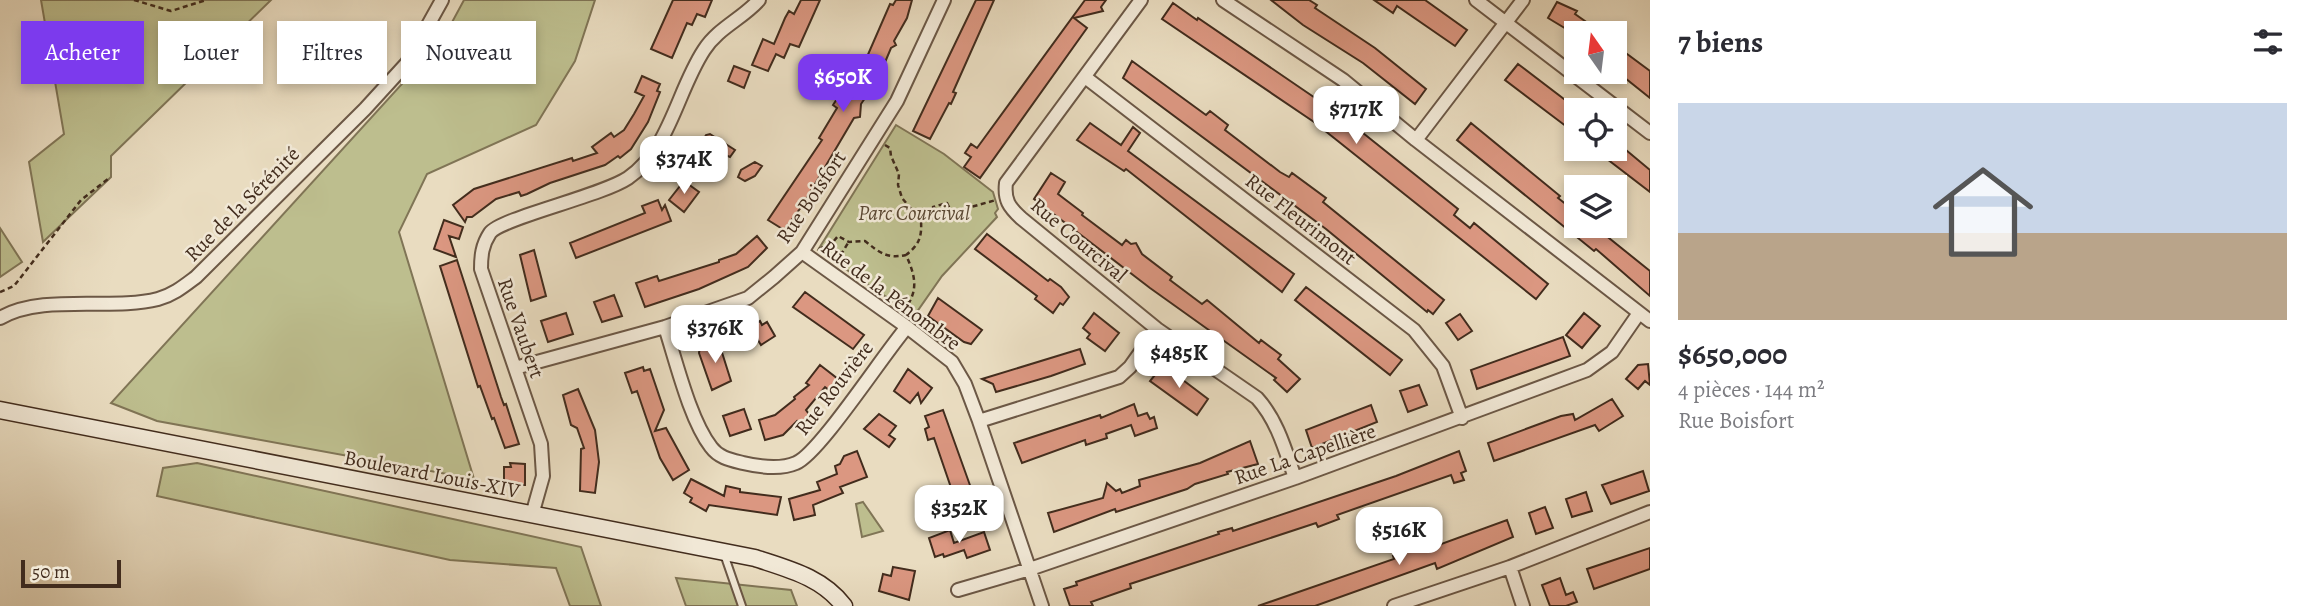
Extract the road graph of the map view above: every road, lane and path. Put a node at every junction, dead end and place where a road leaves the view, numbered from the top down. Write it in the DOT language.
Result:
graph roads {
  1 [pos="134,0"];
  2 [pos="205,0"];
  3 [pos="442,0"];
  4 [pos="759,0"];
  5 [pos="944,0"];
  6 [pos="1141,0"];
  7 [pos="1223,0"];
  8 [pos="1476,0"];
  9 [pos="1522,0"];
  10 [pos="1508,22"];
  11 [pos="1085,77"];
  12 [pos="1650,133"];
  13 [pos="874,138"];
  14 [pos="1416,140"];
  15 [pos="108,179"];
  16 [pos="1004,197"];
  17 [pos="952,213"];
  18 [pos="935,218"];
  19 [pos="921,221"];
  20 [pos="833,242"];
  21 [pos="849,242"];
  22 [pos="825,248"];
  23 [pos="835,249"];
  24 [pos="802,252"];
  25 [pos="906,255"];
  26 [pos="0,292"];
  27 [pos="1645,317"];
  28 [pos="0,318"];
  29 [pos="902,323"];
  30 [pos="665,327"];
  31 [pos="1157,329"];
  32 [pos="515,368"];
  33 [pos="0,410"];
  34 [pos="1462,418"];
  35 [pos="979,421"];
  36 [pos="1295,478"];
  37 [pos="1650,512"];
  38 [pos="532,515"];
  39 [pos="723,552"];
  40 [pos="1510,567"];
  41 [pos="1030,569"];
  42 [pos="958,590"];
  43 [pos="742,606"];
  44 [pos="844,606"];
  45 [pos="1042,606"];
  46 [pos="1394,606"];
  47 [pos="1523,606"];
  1 -- 2 [label="path"];
  3 -- 28 [label="street, Rue de la Sérénité"];
  4 -- 32 [label="street, Rue Vaubert"];
  5 -- 13 [label="street, Rue Boisfort"];
  6 -- 11 [label="street, Rue Courcival"];
  7 -- 14 [label="street"];
  8 -- 10 [label="street"];
  9 -- 10 [label="street"];
  10 -- 12 [label="street"];
  10 -- 14 [label="street"];
  11 -- 16 [label="street, Rue Courcival"];
  11 -- 34 [label="street, Rue Fleurimont"];
  13 -- 19 [label="path"];
  13 -- 24 [label="street, Rue Boisfort"];
  14 -- 27 [label="street"];
  15 -- 26 [label="path"];
  16 -- 17 [label="path"];
  16 -- 31 [label="street, Rue Courcival"];
  17 -- 18 [label="path"];
  17 -- 18 [label="path"];
  18 -- 19 [label="path"];
  19 -- 25 [label="path"];
  20 -- 21 [label="path"];
  20 -- 22 [label="path"];
  20 -- 23 [label="path"];
  21 -- 23 [label="path"];
  21 -- 25 [label="path"];
  22 -- 23 [label="path"];
  22 -- 24 [label="path"];
  24 -- 29 [label="street, Rue de la Pénombre"];
  24 -- 30 [label="street, Rue Boisfort"];
  25 -- 29 [label="path"];
  27 -- 34 [label="street, Rue La Capellière"];
  29 -- 30 [label="street, Rue Rouvière"];
  29 -- 35 [label="street, Rue de la Pénombre"];
  30 -- 32 [label="street, Rue Boisfort"];
  31 -- 35 [label="street"];
  31 -- 36 [label="street, Rue Courcival"];
  32 -- 38 [label="street, Rue Vaubert"];
  33 -- 38 [label="main road, Boulevard Louis-XIV"];
  34 -- 36 [label="street, Rue La Capellière"];
  35 -- 41 [label="street, Rue de la Pénombre"];
  36 -- 41 [label="street, Rue La Capellière"];
  37 -- 40 [label="street"];
  38 -- 39 [label="main road, Boulevard Louis-XIV"];
  39 -- 43 [label="lane"];
  39 -- 44 [label="main road, Boulevard Louis-XIV"];
  40 -- 46 [label="street"];
  40 -- 47 [label="street"];
  41 -- 42 [label="street, Rue La Capellière"];
  41 -- 45 [label="street, Rue de la Pénombre"];
}
